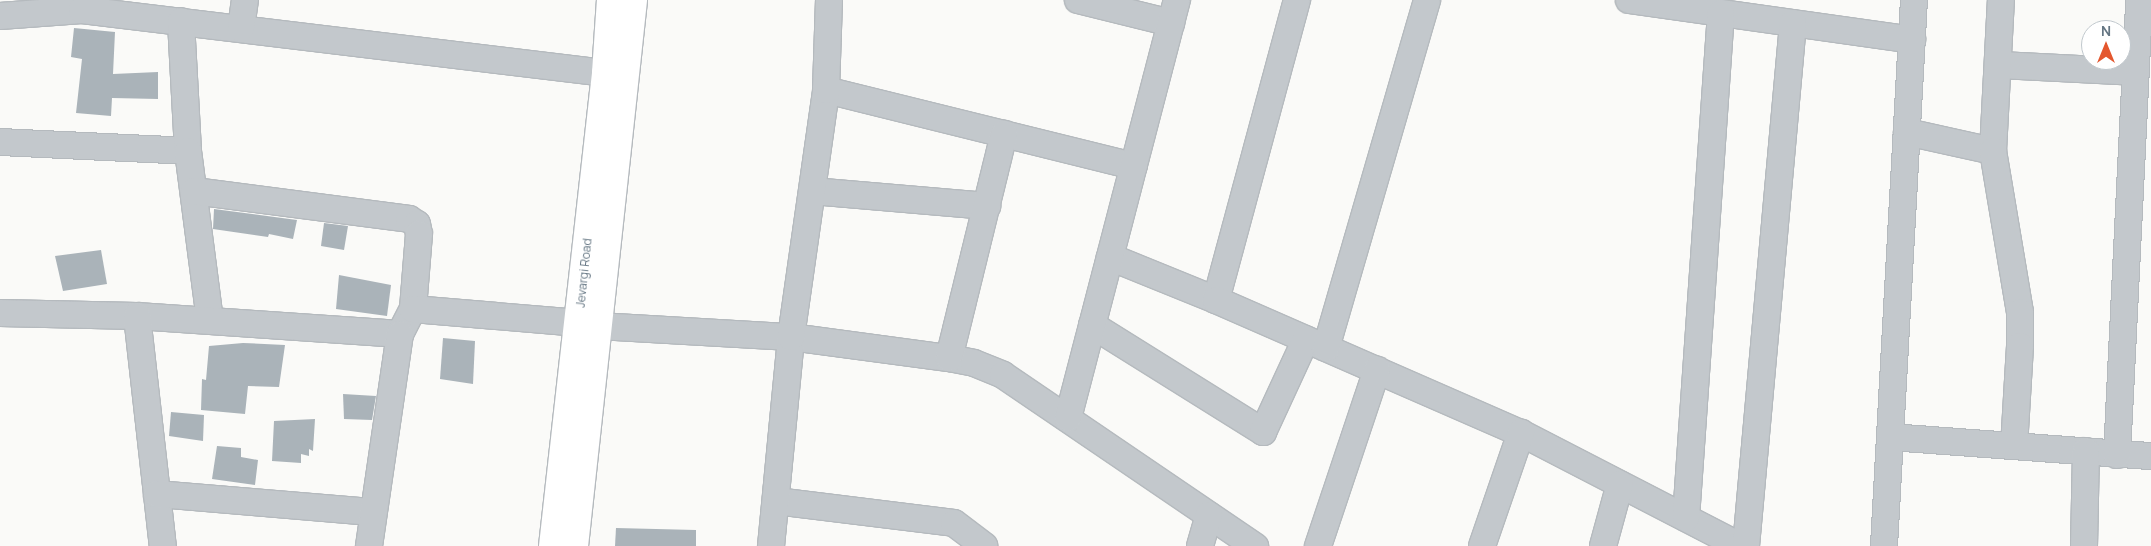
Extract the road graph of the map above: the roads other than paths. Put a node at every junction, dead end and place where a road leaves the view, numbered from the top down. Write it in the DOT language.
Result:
graph roads {
  1 [pos="245,0"];
  2 [pos="611,0"];
  3 [pos="633,0"];
  4 [pos="829,0"];
  5 [pos="1078,0"];
  6 [pos="1297,0"];
  7 [pos="1427,0"];
  8 [pos="1630,0"];
  9 [pos="1914,0"];
  10 [pos="2001,0"];
  11 [pos="2139,0"];
  12 [pos="83,5"];
  13 [pos="1174,12"];
  14 [pos="1720,13"];
  15 [pos="0,16"];
  16 [pos="181,22"];
  17 [pos="1793,23"];
  18 [pos="241,28"];
  19 [pos="1912,40"];
  20 [pos="1998,65"];
  21 [pos="2135,72"];
  22 [pos="606,73"];
  23 [pos="826,90"];
  24 [pos="1907,132"];
  25 [pos="1004,134"];
  26 [pos="0,142"];
  27 [pos="2141,150"];
  28 [pos="188,151"];
  29 [pos="1993,151"];
  30 [pos="1134,166"];
  31 [pos="194,191"];
  32 [pos="812,191"];
  33 [pos="986,206"];
  34 [pos="1110,257"];
  35 [pos="1216,300"];
  36 [pos="413,309"];
  37 [pos="0,313"];
  38 [pos="137,316"];
  39 [pos="210,321"];
  40 [pos="588,324"];
  41 [pos="1092,325"];
  42 [pos="400,334"];
  43 [pos="791,337"];
  44 [pos="1316,344"];
  45 [pos="949,358"];
  46 [pos="1377,370"];
  47 [pos="1068,418"];
  48 [pos="1521,433"];
  49 [pos="1890,437"];
  50 [pos="2014,446"];
  51 [pos="2086,451"];
  52 [pos="2116,455"];
  53 [pos="2151,456"];
  54 [pos="1620,484"];
  55 [pos="157,494"];
  56 [pos="776,502"];
  57 [pos="373,512"];
  58 [pos="1210,515"];
  59 [pos="1686,518"];
  60 [pos="953,534"];
  61 [pos="163,546"];
  62 [pos="370,546"];
  63 [pos="553,546"];
  64 [pos="574,546"];
  65 [pos="772,546"];
  66 [pos="984,546"];
  67 [pos="1200,546"];
  68 [pos="1255,546"];
  69 [pos="1318,546"];
  70 [pos="1482,546"];
  71 [pos="1604,546"];
  72 [pos="1740,546"];
  73 [pos="1746,546"];
  74 [pos="1884,546"];
  75 [pos="2084,546"];
  1 -- 18 [label="street"];
  2 -- 22 [label="main road, Jevargi Road"];
  3 -- 40 [label="main road"];
  4 -- 23 [label="street"];
  5 -- 13 [label="street"];
  6 -- 35 [label="street"];
  7 -- 44 [label="street"];
  8 -- 14 [label="street"];
  9 -- 19 [label="street"];
  10 -- 20 [label="street"];
  11 -- 21 [label="street"];
  12 -- 15 [label="street"];
  12 -- 16 [label="street"];
  13 -- 30 [label="street"];
  14 -- 17 [label="street"];
  14 -- 59 [label="street"];
  16 -- 18 [label="street"];
  16 -- 28 [label="street"];
  17 -- 19 [label="street"];
  17 -- 73 [label="street"];
  18 -- 22 [label="street"];
  19 -- 24 [label="street"];
  20 -- 21 [label="street"];
  20 -- 29 [label="street"];
  21 -- 27 [label="street"];
  22 -- 40 [label="main road, Jevargi Road"];
  23 -- 25 [label="street"];
  23 -- 32 [label="street"];
  24 -- 29 [label="street"];
  24 -- 49 [label="street"];
  25 -- 30 [label="street"];
  25 -- 33 [label="street"];
  26 -- 28 [label="street"];
  27 -- 52 [label="street"];
  28 -- 31 [label="street"];
  29 -- 50 [label="street"];
  30 -- 34 [label="street"];
  31 -- 36 [label="street"];
  31 -- 39 [label="street"];
  32 -- 33 [label="street"];
  32 -- 43 [label="street"];
  33 -- 45 [label="street"];
  34 -- 35 [label="street"];
  34 -- 41 [label="street"];
  35 -- 44 [label="street"];
  36 -- 40 [label="street"];
  36 -- 42 [label="street"];
  37 -- 38 [label="street"];
  38 -- 39 [label="street"];
  38 -- 55 [label="street"];
  39 -- 42 [label="street"];
  40 -- 43 [label="street"];
  40 -- 63 [label="main road, Jevargi Road"];
  40 -- 64 [label="main road"];
  41 -- 44 [label="street"];
  41 -- 47 [label="street"];
  42 -- 57 [label="street"];
  43 -- 45 [label="street"];
  43 -- 56 [label="street"];
  44 -- 46 [label="street"];
  45 -- 47 [label="street"];
  46 -- 48 [label="street"];
  46 -- 69 [label="street"];
  47 -- 58 [label="street"];
  48 -- 54 [label="street"];
  48 -- 70 [label="street"];
  49 -- 50 [label="street"];
  49 -- 74 [label="street"];
  50 -- 51 [label="street"];
  51 -- 52 [label="street"];
  51 -- 75 [label="street"];
  52 -- 53 [label="street"];
  54 -- 59 [label="street"];
  54 -- 71 [label="street"];
  55 -- 57 [label="street"];
  55 -- 61 [label="street"];
  56 -- 60 [label="street"];
  56 -- 65 [label="street"];
  57 -- 62 [label="street"];
  58 -- 67 [label="street"];
  58 -- 68 [label="street"];
  59 -- 72 [label="street"];
  60 -- 66 [label="street"];
}
